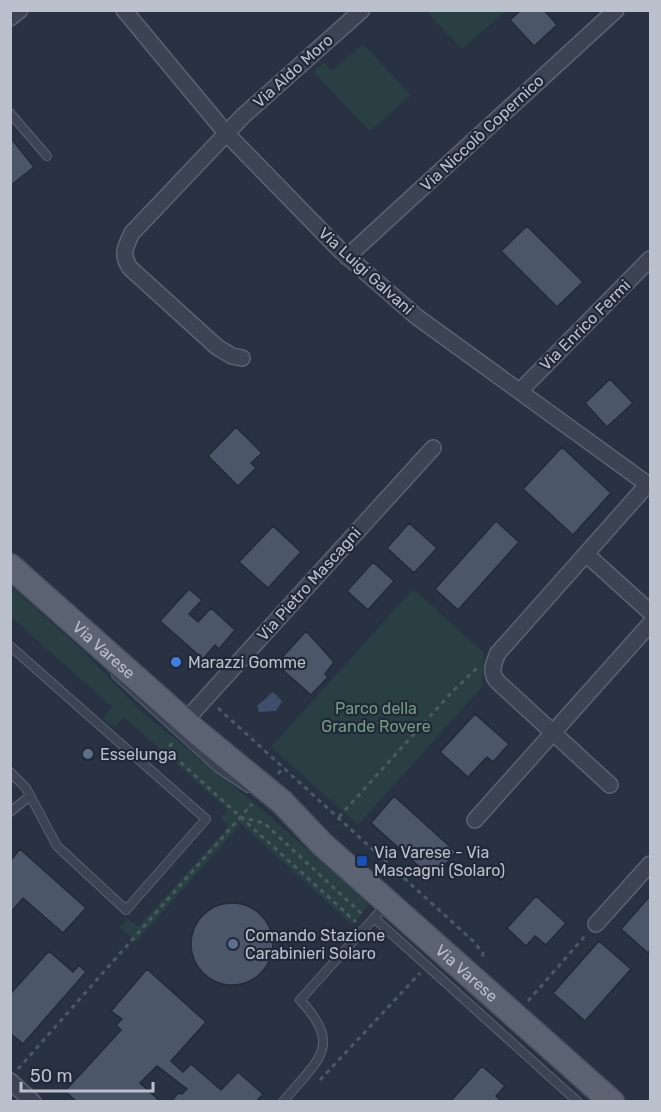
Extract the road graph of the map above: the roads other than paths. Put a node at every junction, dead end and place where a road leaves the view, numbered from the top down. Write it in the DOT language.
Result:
graph roads {
  1 [pos="20,10"];
  2 [pos="124,10"];
  3 [pos="362,10"];
  4 [pos="616,10"];
  5 [pos="10,18"];
  6 [pos="10,113"];
  7 [pos="226,133"];
  8 [pos="46,156"];
  9 [pos="347,257"];
  10 [pos="651,259"];
  11 [pos="242,358"];
  12 [pos="520,391"];
  13 [pos="433,448"];
  14 [pos="649,485"];
  15 [pos="586,554"];
  16 [pos="10,566"];
  17 [pos="651,612"];
  18 [pos="651,624"];
  19 [pos="10,646"];
  20 [pos="183,725"];
  21 [pos="554,733"];
  22 [pos="10,772"];
  23 [pos="610,785"];
  24 [pos="258,791"];
  25 [pos="30,796"];
  26 [pos="10,812"];
  27 [pos="475,820"];
  28 [pos="651,864"];
  29 [pos="381,910"];
  30 [pos="596,924"];
  31 [pos="10,1079"];
  32 [pos="33,1101"];
  33 [pos="283,1101"];
  34 [pos="578,1101"];
  35 [pos="611,1101"];
  1 -- 5 [label="street"];
  2 -- 7 [label="street, Via Luigi Galvani"];
  3 -- 7 [label="street, Via Aldo Moro"];
  4 -- 9 [label="street, Via Niccolò Copernico"];
  6 -- 8 [label="lane"];
  7 -- 9 [label="street, Via Luigi Galvani"];
  7 -- 11 [label="street, Via Aldo Moro"];
  9 -- 12 [label="street, Via Luigi Galvani"];
  10 -- 12 [label="street, Via Enrico Fermi"];
  12 -- 14 [label="street, Via Luigi Galvani"];
  13 -- 20 [label="street, Via Pietro Mascagni"];
  14 -- 15 [label="street"];
  15 -- 17 [label="street"];
  15 -- 21 [label="street"];
  16 -- 20 [label="main road, Via Varese"];
  18 -- 21 [label="street"];
  19 -- 25 [label="lane"];
  20 -- 24 [label="main road, Via Varese"];
  20 -- 24 [label="lane"];
  21 -- 23 [label="street"];
  21 -- 27 [label="street"];
  22 -- 25 [label="lane"];
  24 -- 29 [label="main road, Via Varese"];
  25 -- 26 [label="lane"];
  28 -- 30 [label="street"];
  29 -- 33 [label="lane"];
  29 -- 34 [label="lane"];
  29 -- 35 [label="main road, Via Varese"];
  31 -- 32 [label="street"];
}
